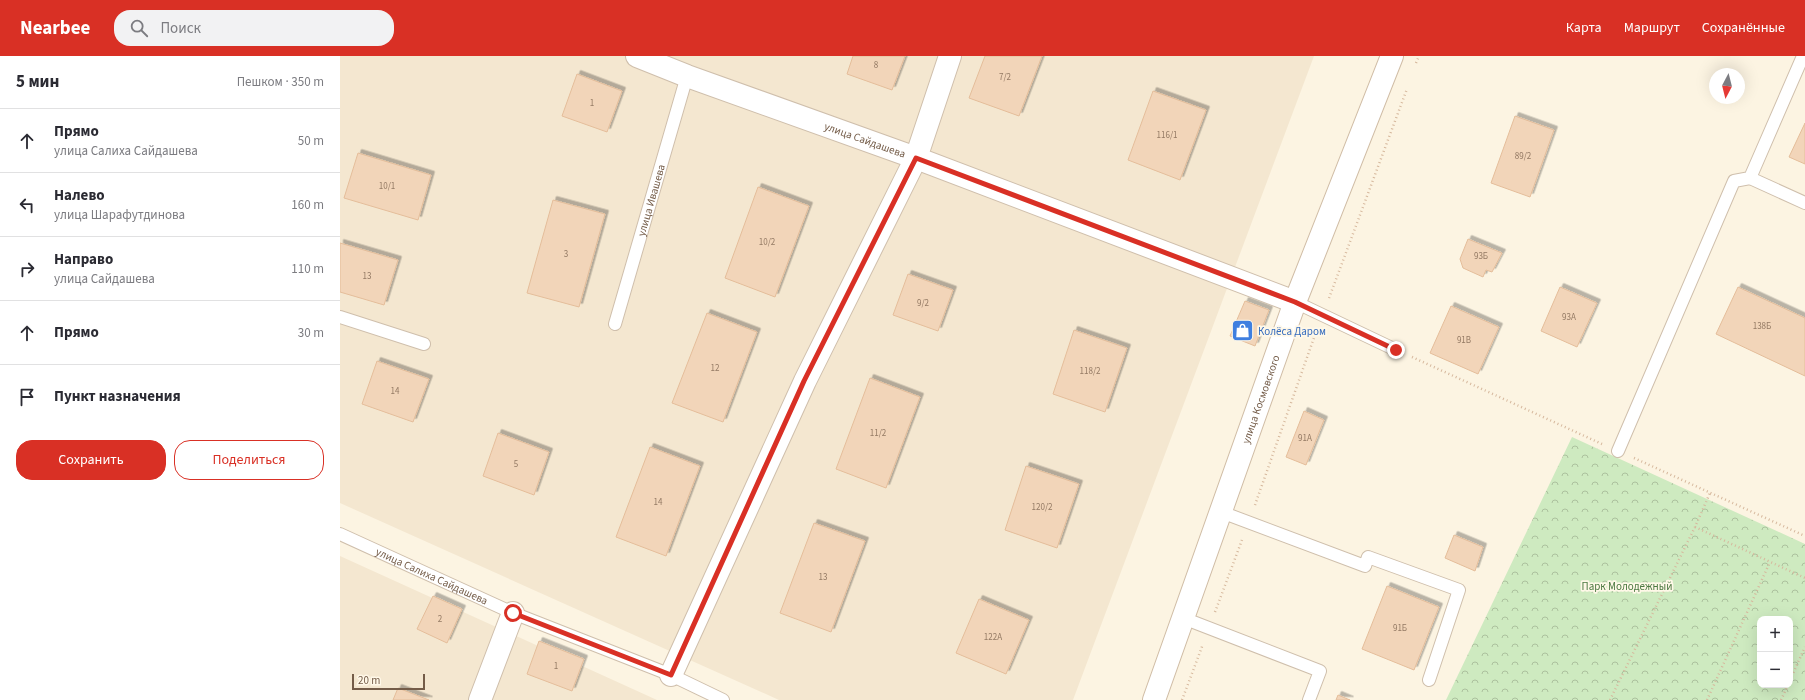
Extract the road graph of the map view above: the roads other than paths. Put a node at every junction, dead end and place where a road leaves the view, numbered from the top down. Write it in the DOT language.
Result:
graph roads {
  1 [pos="637,56"];
  2 [pos="950,56"];
  3 [pos="1392,56"];
  4 [pos="1803,56"];
  5 [pos="687,76"];
  6 [pos="916,158"];
  7 [pos="1750,178"];
  8 [pos="1805,204"];
  9 [pos="1295,302"];
  10 [pos="340,317"];
  11 [pos="615,324"];
  12 [pos="424,344"];
  13 [pos="1396,350"];
  14 [pos="1618,451"];
  15 [pos="1221,512"];
  16 [pos="340,534"];
  17 [pos="513,613"];
  18 [pos="1183,618"];
  19 [pos="671,675"];
  20 [pos="1429,680"];
  21 [pos="480,700"];
  22 [pos="723,700"];
  23 [pos="1154,700"];
  24 [pos="1309,700"];
  1 -- 5 [label="street, улица Сайдашева"];
  2 -- 6 [label="street"];
  3 -- 9 [label="street, улица Космовского"];
  4 -- 7 [label="lane"];
  5 -- 6 [label="street, улица Сайдашева"];
  5 -- 11 [label="lane, улица Ивашева"];
  6 -- 9 [label="street, улица Сайдашева"];
  6 -- 19 [label="street"];
  7 -- 8 [label="lane"];
  7 -- 14 [label="lane"];
  9 -- 13 [label="lane"];
  9 -- 15 [label="street, улица Космовского"];
  10 -- 12 [label="lane"];
  15 -- 18 [label="street, улица Космовского"];
  15 -- 20 [label="lane"];
  16 -- 17 [label="lane, улица Салиха Сайдашева"];
  17 -- 19 [label="lane, улица Салиха Сайдашева"];
  17 -- 21 [label="street"];
  18 -- 23 [label="street, улица Космовского"];
  18 -- 24 [label="lane"];
  19 -- 22 [label="lane, улица Салиха Сайдашева"];
}
